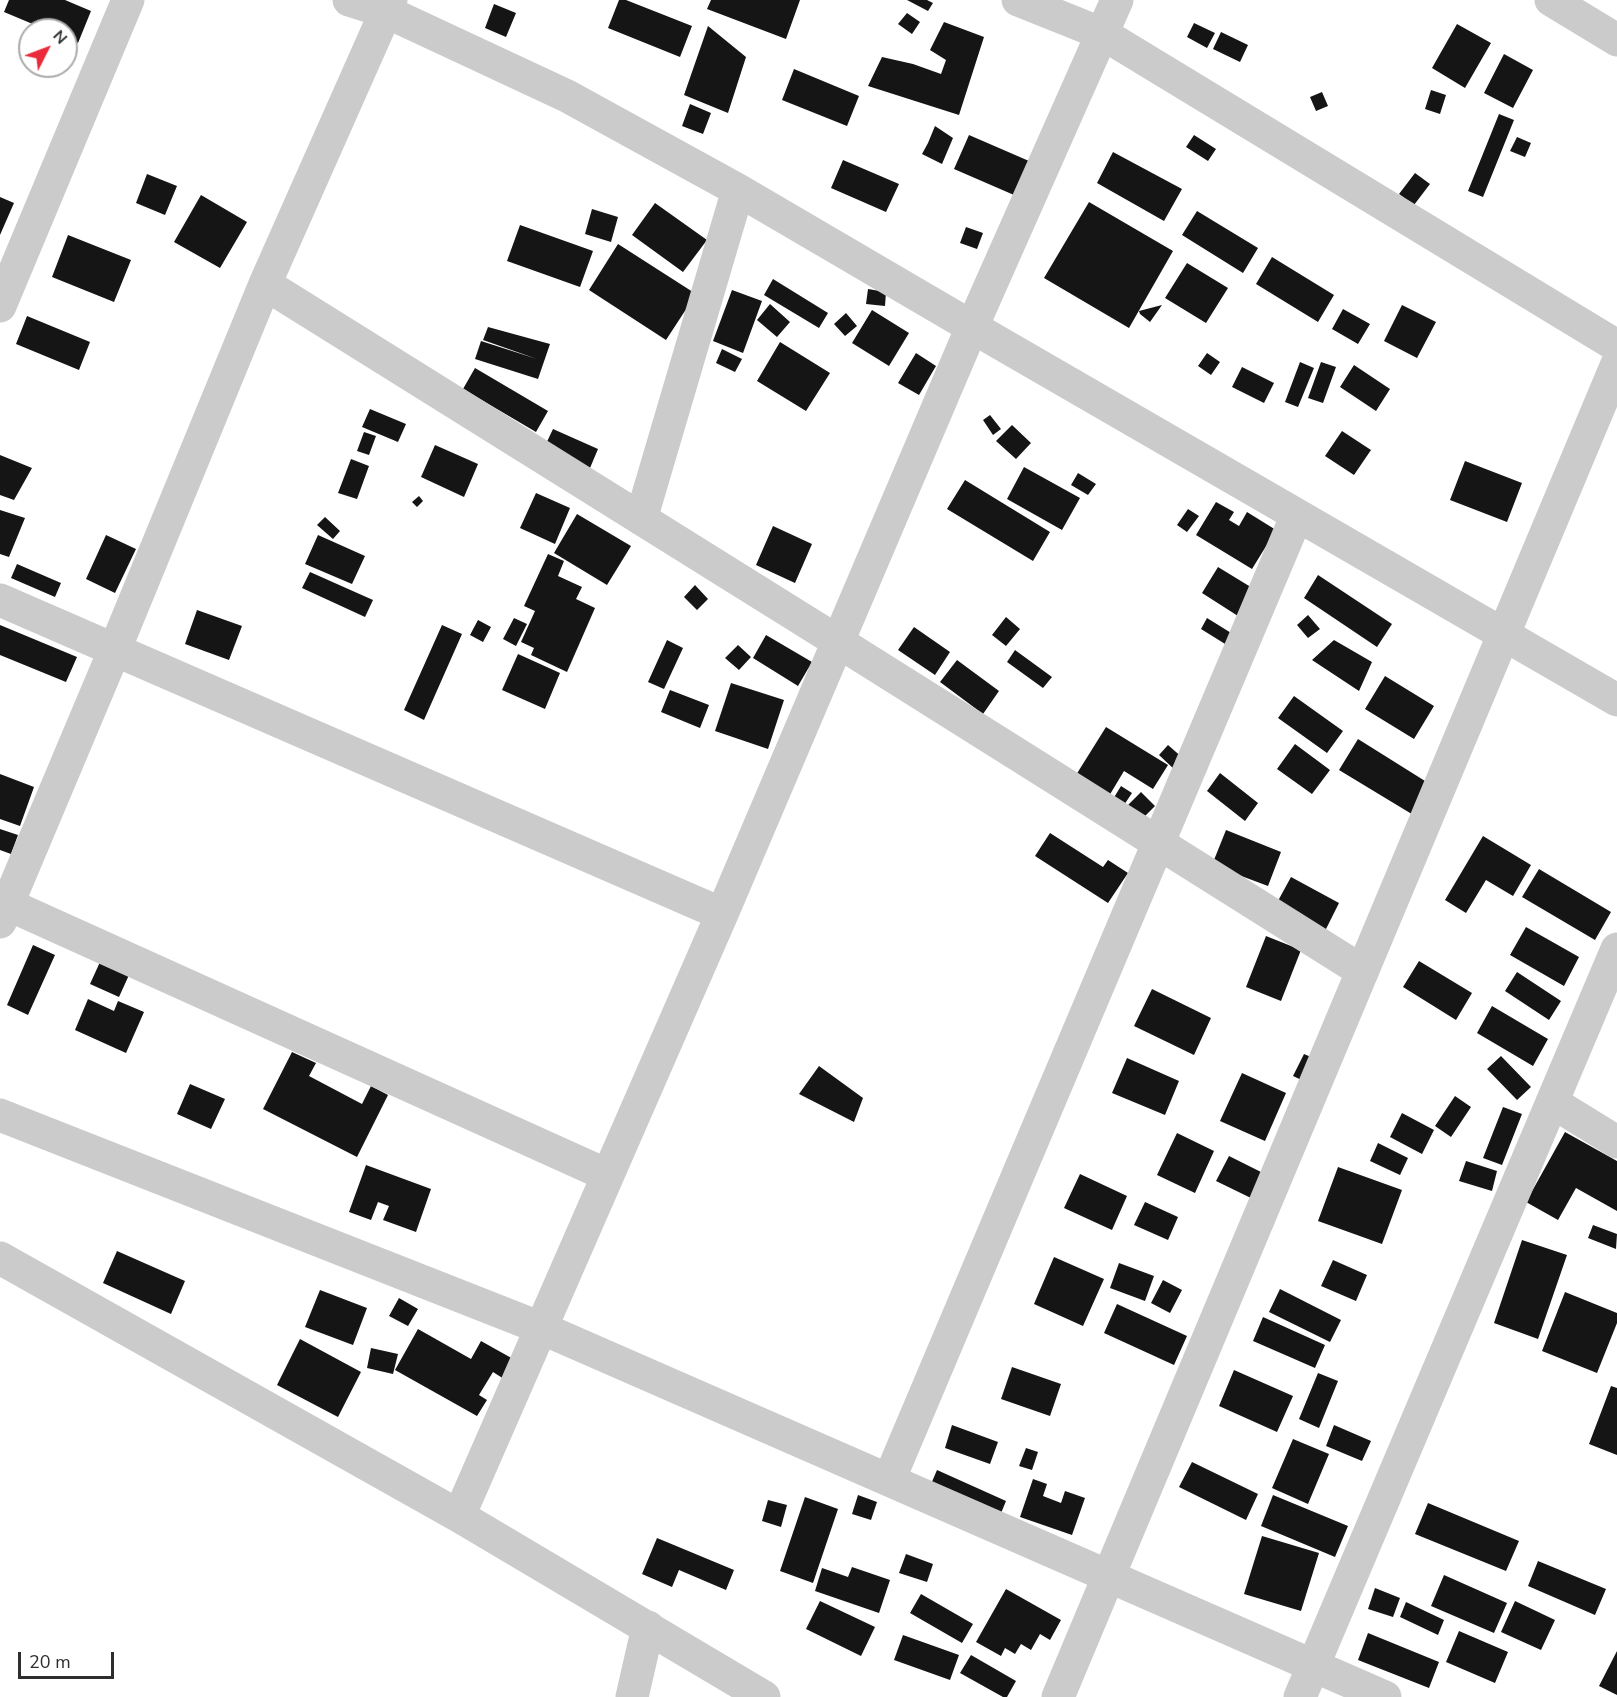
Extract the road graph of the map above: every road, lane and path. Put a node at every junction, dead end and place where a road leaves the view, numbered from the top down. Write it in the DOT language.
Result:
graph roads {
  1 [pos="128,0"];
  2 [pos="349,0"];
  3 [pos="1018,0"];
  4 [pos="1117,0"];
  5 [pos="1551,0"];
  6 [pos="389,6"];
  7 [pos="1103,34"];
  8 [pos="1617,40"];
  9 [pos="738,190"];
  10 [pos="266,284"];
  11 [pos="0,306"];
  12 [pos="972,327"];
  13 [pos="1617,346"];
  14 [pos="1617,364"];
  15 [pos="1297,515"];
  16 [pos="641,519"];
  17 [pos="0,600"];
  18 [pos="1504,635"];
  19 [pos="837,641"];
  20 [pos="115,649"];
  21 [pos="1617,700"];
  22 [pos="1159,843"];
  23 [pos="4,913"];
  24 [pos="722,914"];
  25 [pos="1617,949"];
  26 [pos="1362,971"];
  27 [pos="1552,1102"];
  28 [pos="0,1115"];
  29 [pos="1617,1142"];
  30 [pos="607,1175"];
  31 [pos="0,1258"];
  32 [pos="541,1328"];
  33 [pos="889,1480"];
  34 [pos="459,1515"];
  35 [pos="1109,1576"];
  36 [pos="648,1627"];
  37 [pos="1313,1666"];
  38 [pos="632,1697"];
  39 [pos="764,1697"];
  40 [pos="1058,1697"];
  41 [pos="1300,1697"];
  42 [pos="1385,1697"];
  1 -- 11 [label="street"];
  2 -- 6 [label="street"];
  3 -- 7 [label="street"];
  4 -- 7 [label="street"];
  5 -- 8 [label="street"];
  6 -- 9 [label="street"];
  6 -- 10 [label="street"];
  7 -- 12 [label="street"];
  7 -- 13 [label="street"];
  9 -- 12 [label="street"];
  9 -- 16 [label="street"];
  10 -- 16 [label="street"];
  10 -- 20 [label="street"];
  12 -- 15 [label="street"];
  12 -- 19 [label="street"];
  14 -- 18 [label="street"];
  15 -- 18 [label="street"];
  15 -- 22 [label="street"];
  16 -- 19 [label="street"];
  17 -- 20 [label="street"];
  18 -- 21 [label="street"];
  18 -- 26 [label="street"];
  19 -- 22 [label="street"];
  19 -- 24 [label="street"];
  20 -- 23 [label="street"];
  20 -- 24 [label="street"];
  22 -- 26 [label="street"];
  22 -- 33 [label="street"];
  23 -- 30 [label="street"];
  24 -- 30 [label="street"];
  25 -- 27 [label="street"];
  26 -- 35 [label="street"];
  27 -- 29 [label="street"];
  27 -- 37 [label="street"];
  28 -- 32 [label="street"];
  30 -- 32 [label="street"];
  31 -- 34 [label="street"];
  32 -- 33 [label="street"];
  32 -- 34 [label="street"];
  33 -- 35 [label="street"];
  34 -- 36 [label="street"];
  35 -- 37 [label="street"];
  35 -- 40 [label="street"];
  36 -- 38 [label="street"];
  36 -- 39 [label="street"];
  37 -- 41 [label="street"];
  37 -- 42 [label="street"];
}
